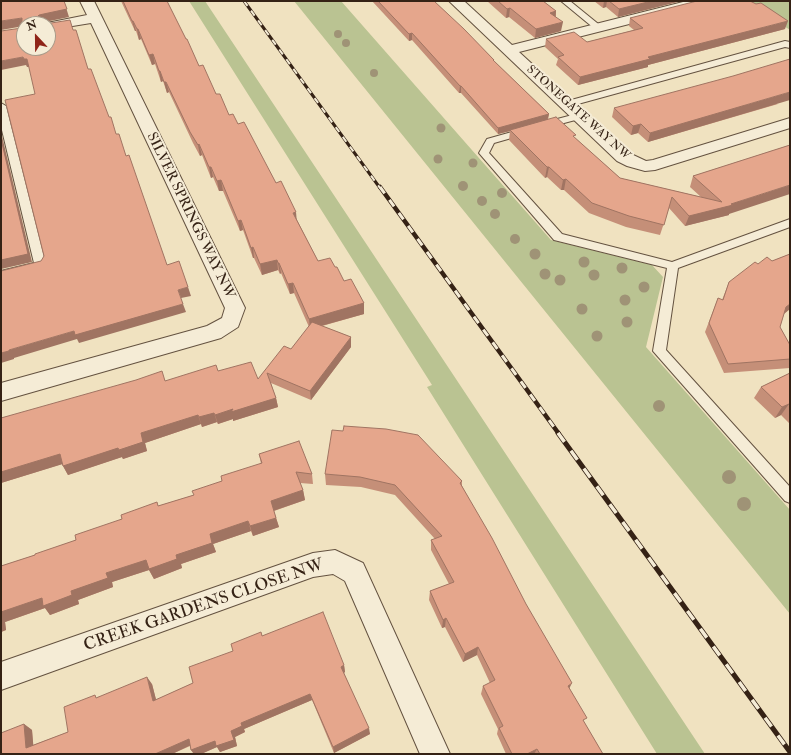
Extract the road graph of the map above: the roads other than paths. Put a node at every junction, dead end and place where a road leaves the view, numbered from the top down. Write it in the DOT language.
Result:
graph roads {
  1 [pos="87,1"];
  2 [pos="456,1"];
  3 [pos="565,1"];
  4 [pos="703,1"];
  5 [pos="680,3"];
  6 [pos="96,18"];
  7 [pos="56,25"];
  8 [pos="598,27"];
  9 [pos="790,45"];
  10 [pos="509,50"];
  11 [pos="567,104"];
  12 [pos="1,106"];
  13 [pos="580,116"];
  14 [pos="790,123"];
  15 [pos="790,223"];
  16 [pos="673,266"];
  17 [pos="1,275"];
  18 [pos="1,392"];
  19 [pos="790,497"];
  20 [pos="1,676"];
  21 [pos="436,754"];
  1 -- 6 [label="street, SILVER SPRINGS WAY NW"];
  2 -- 10 [label="street, STONEGATE WAY NW"];
  3 -- 8 [label="lane"];
  4 -- 5 [label="street"];
  5 -- 8 [label="street"];
  6 -- 7 [label="street"];
  6 -- 18 [label="street, SILVER SPRINGS WAY NW"];
  8 -- 10 [label="street"];
  9 -- 11 [label="lane"];
  10 -- 11 [label="street, STONEGATE WAY NW"];
  11 -- 13 [label="street, STONEGATE WAY NW"];
  12 -- 17 [label="lane"];
  13 -- 14 [label="street, STONEGATE WAY NW"];
  13 -- 16 [label="lane"];
  15 -- 16 [label="lane"];
  16 -- 19 [label="lane"];
  20 -- 21 [label="street, CREEK GARDENS CLOSE NW"];
}
